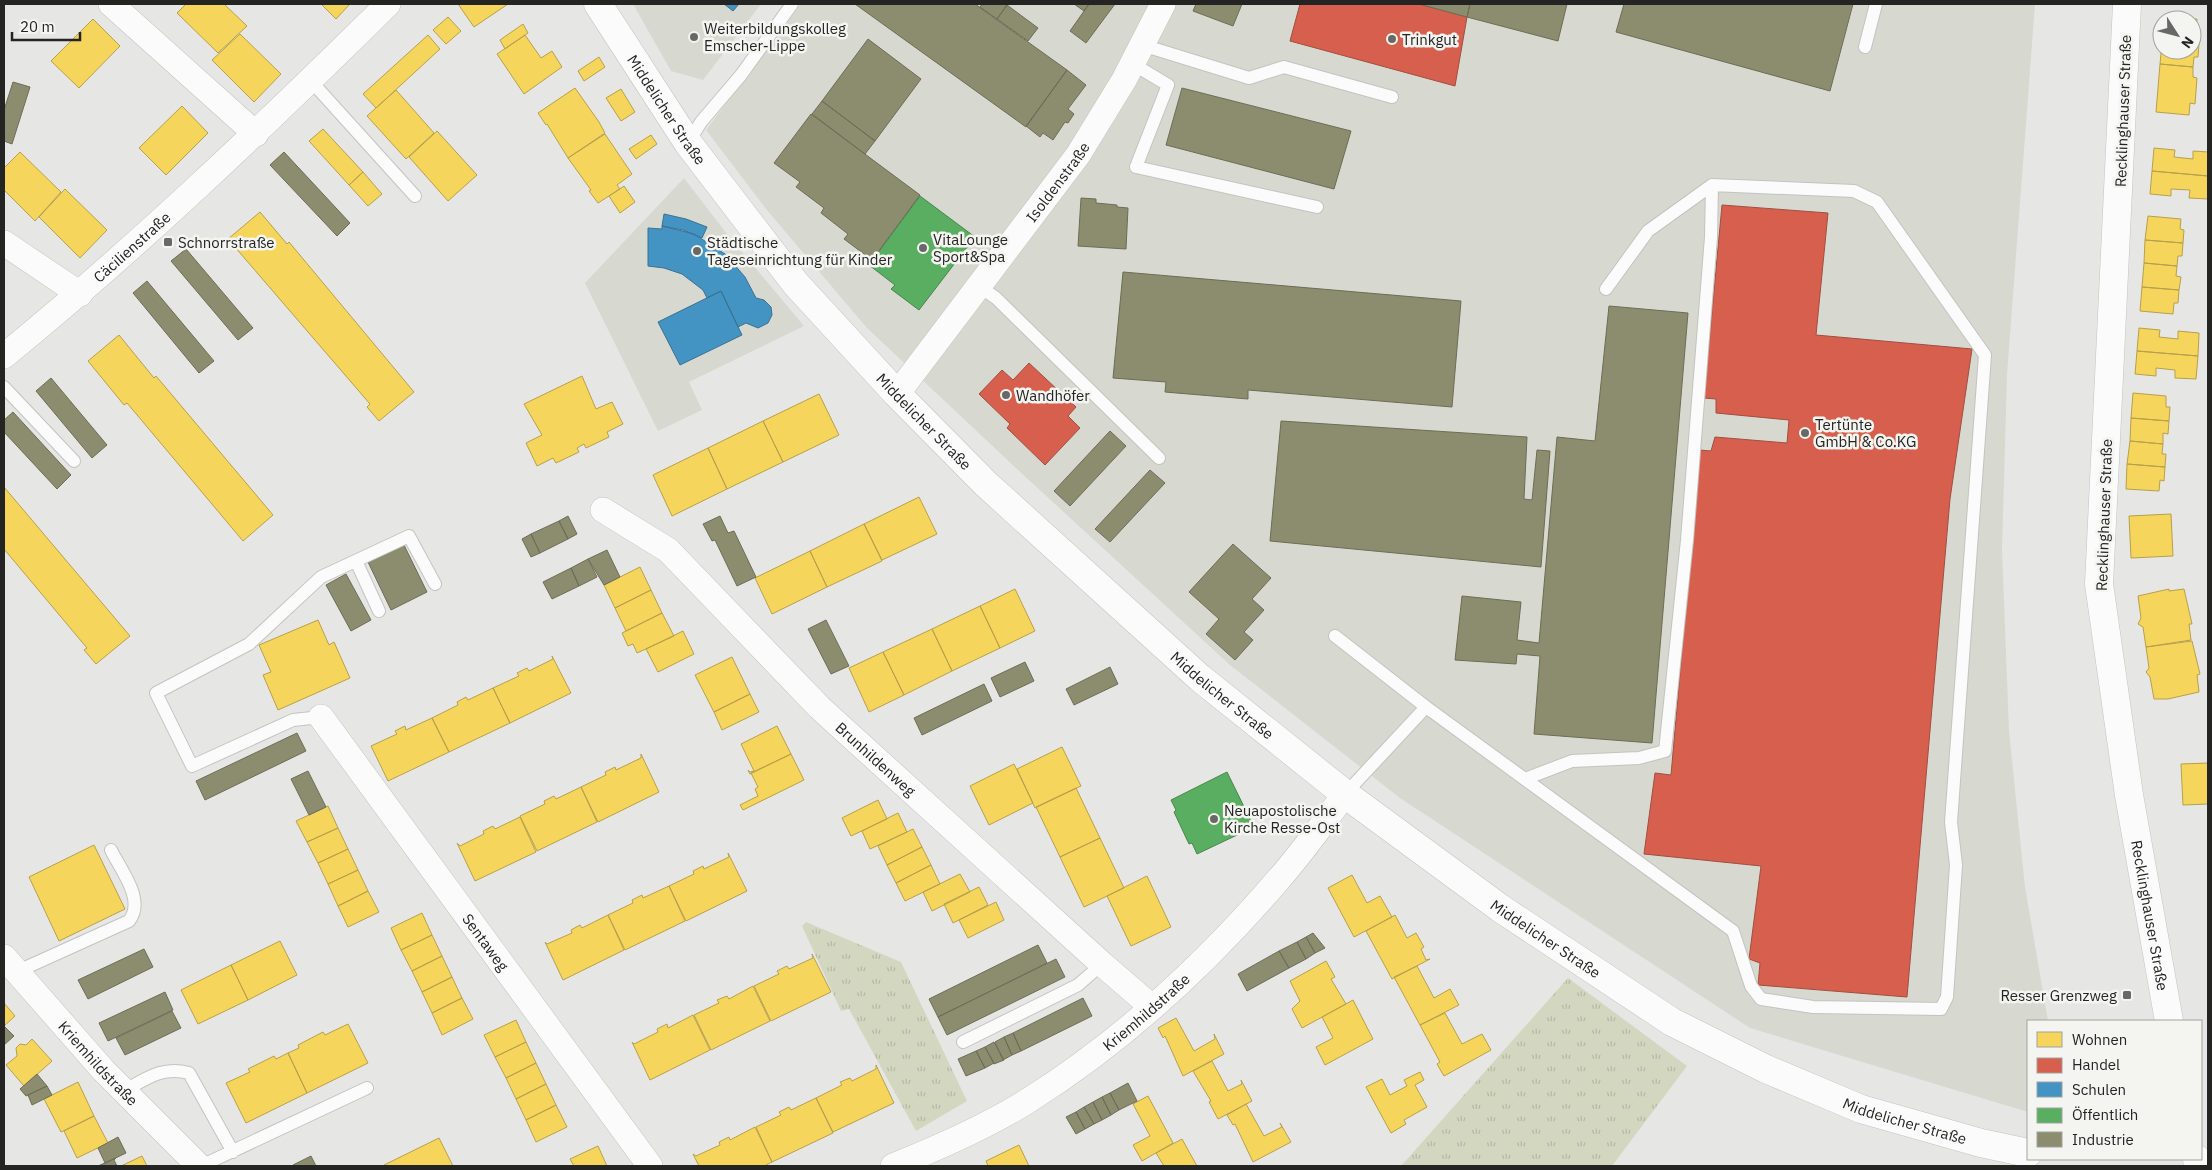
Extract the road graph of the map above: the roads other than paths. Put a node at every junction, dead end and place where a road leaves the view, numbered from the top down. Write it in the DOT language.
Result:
graph roads {
  1 [pos="112,4"];
  2 [pos="388,4"];
  3 [pos="598,4"];
  4 [pos="792,4"];
  5 [pos="1163,4"];
  6 [pos="1876,4"];
  7 [pos="2127,4"];
  8 [pos="1865,47"];
  9 [pos="1137,54"];
  10 [pos="311,80"];
  11 [pos="1392,97"];
  12 [pos="256,134"];
  13 [pos="688,143"];
  14 [pos="1712,185"];
  15 [pos="416,196"];
  16 [pos="1318,207"];
  17 [pos="4,243"];
  18 [pos="979,286"];
  19 [pos="1606,289"];
  20 [pos="80,294"];
  21 [pos="4,356"];
  22 [pos="4,387"];
  23 [pos="897,394"];
  24 [pos="1159,458"];
  25 [pos="74,461"];
  26 [pos="603,510"];
  27 [pos="356,561"];
  28 [pos="435,584"];
  29 [pos="379,611"];
  30 [pos="1335,636"];
  31 [pos="1426,707"];
  32 [pos="321,717"];
  33 [pos="1525,779"];
  34 [pos="1346,794"];
  35 [pos="111,850"];
  36 [pos="10,964"];
  37 [pos="1102,964"];
  38 [pos="1152,1006"];
  39 [pos="2168,1020"];
  40 [pos="962,1042"];
  41 [pos="367,1088"];
  42 [pos="124,1091"];
  43 [pos="233,1152"];
  44 [pos="2027,1153"];
  45 [pos="200,1166"];
  46 [pos="650,1166"];
  47 [pos="893,1166"];
  1 -- 12 [label="street"];
  2 -- 10 [label="street, Cäcilienstraße"];
  3 -- 13 [label="street, Middelicher Straße"];
  4 -- 13 [label="lane"];
  5 -- 9 [label="street, Isoldenstraße"];
  6 -- 8 [label="lane"];
  7 -- 39 [label="street, Recklinghauser Straße"];
  9 -- 11 [label="lane"];
  9 -- 16 [label="lane"];
  9 -- 18 [label="street, Isoldenstraße"];
  10 -- 12 [label="street, Cäcilienstraße"];
  10 -- 15 [label="lane"];
  12 -- 20 [label="street, Cäcilienstraße"];
  13 -- 23 [label="street, Middelicher Straße"];
  14 -- 19 [label="lane"];
  14 -- 33 [label="lane"];
  14 -- 33 [label="lane"];
  17 -- 20 [label="street"];
  18 -- 23 [label="street, Isoldenstraße"];
  18 -- 24 [label="lane"];
  20 -- 21 [label="street, Cäcilienstraße"];
  22 -- 25 [label="lane"];
  23 -- 34 [label="street, Middelicher Straße"];
  26 -- 37 [label="street, Brunhildenweg"];
  27 -- 28 [label="lane"];
  27 -- 29 [label="lane"];
  27 -- 32 [label="lane"];
  30 -- 31 [label="lane"];
  31 -- 33 [label="lane"];
  31 -- 34 [label="lane"];
  32 -- 46 [label="street, Sentaweg"];
  34 -- 38 [label="street, Kriemhildstraße"];
  34 -- 44 [label="street, Middelicher Straße"];
  35 -- 36 [label="lane"];
  36 -- 42 [label="street, Kriemhildstraße"];
  37 -- 38 [label="street, Brunhildenweg"];
  37 -- 40 [label="lane"];
  38 -- 47 [label="street, Kriemhildstraße"];
  41 -- 43 [label="lane"];
  42 -- 43 [label="lane"];
  42 -- 45 [label="street, Kriemhildstraße"];
  43 -- 45 [label="lane"];
}
